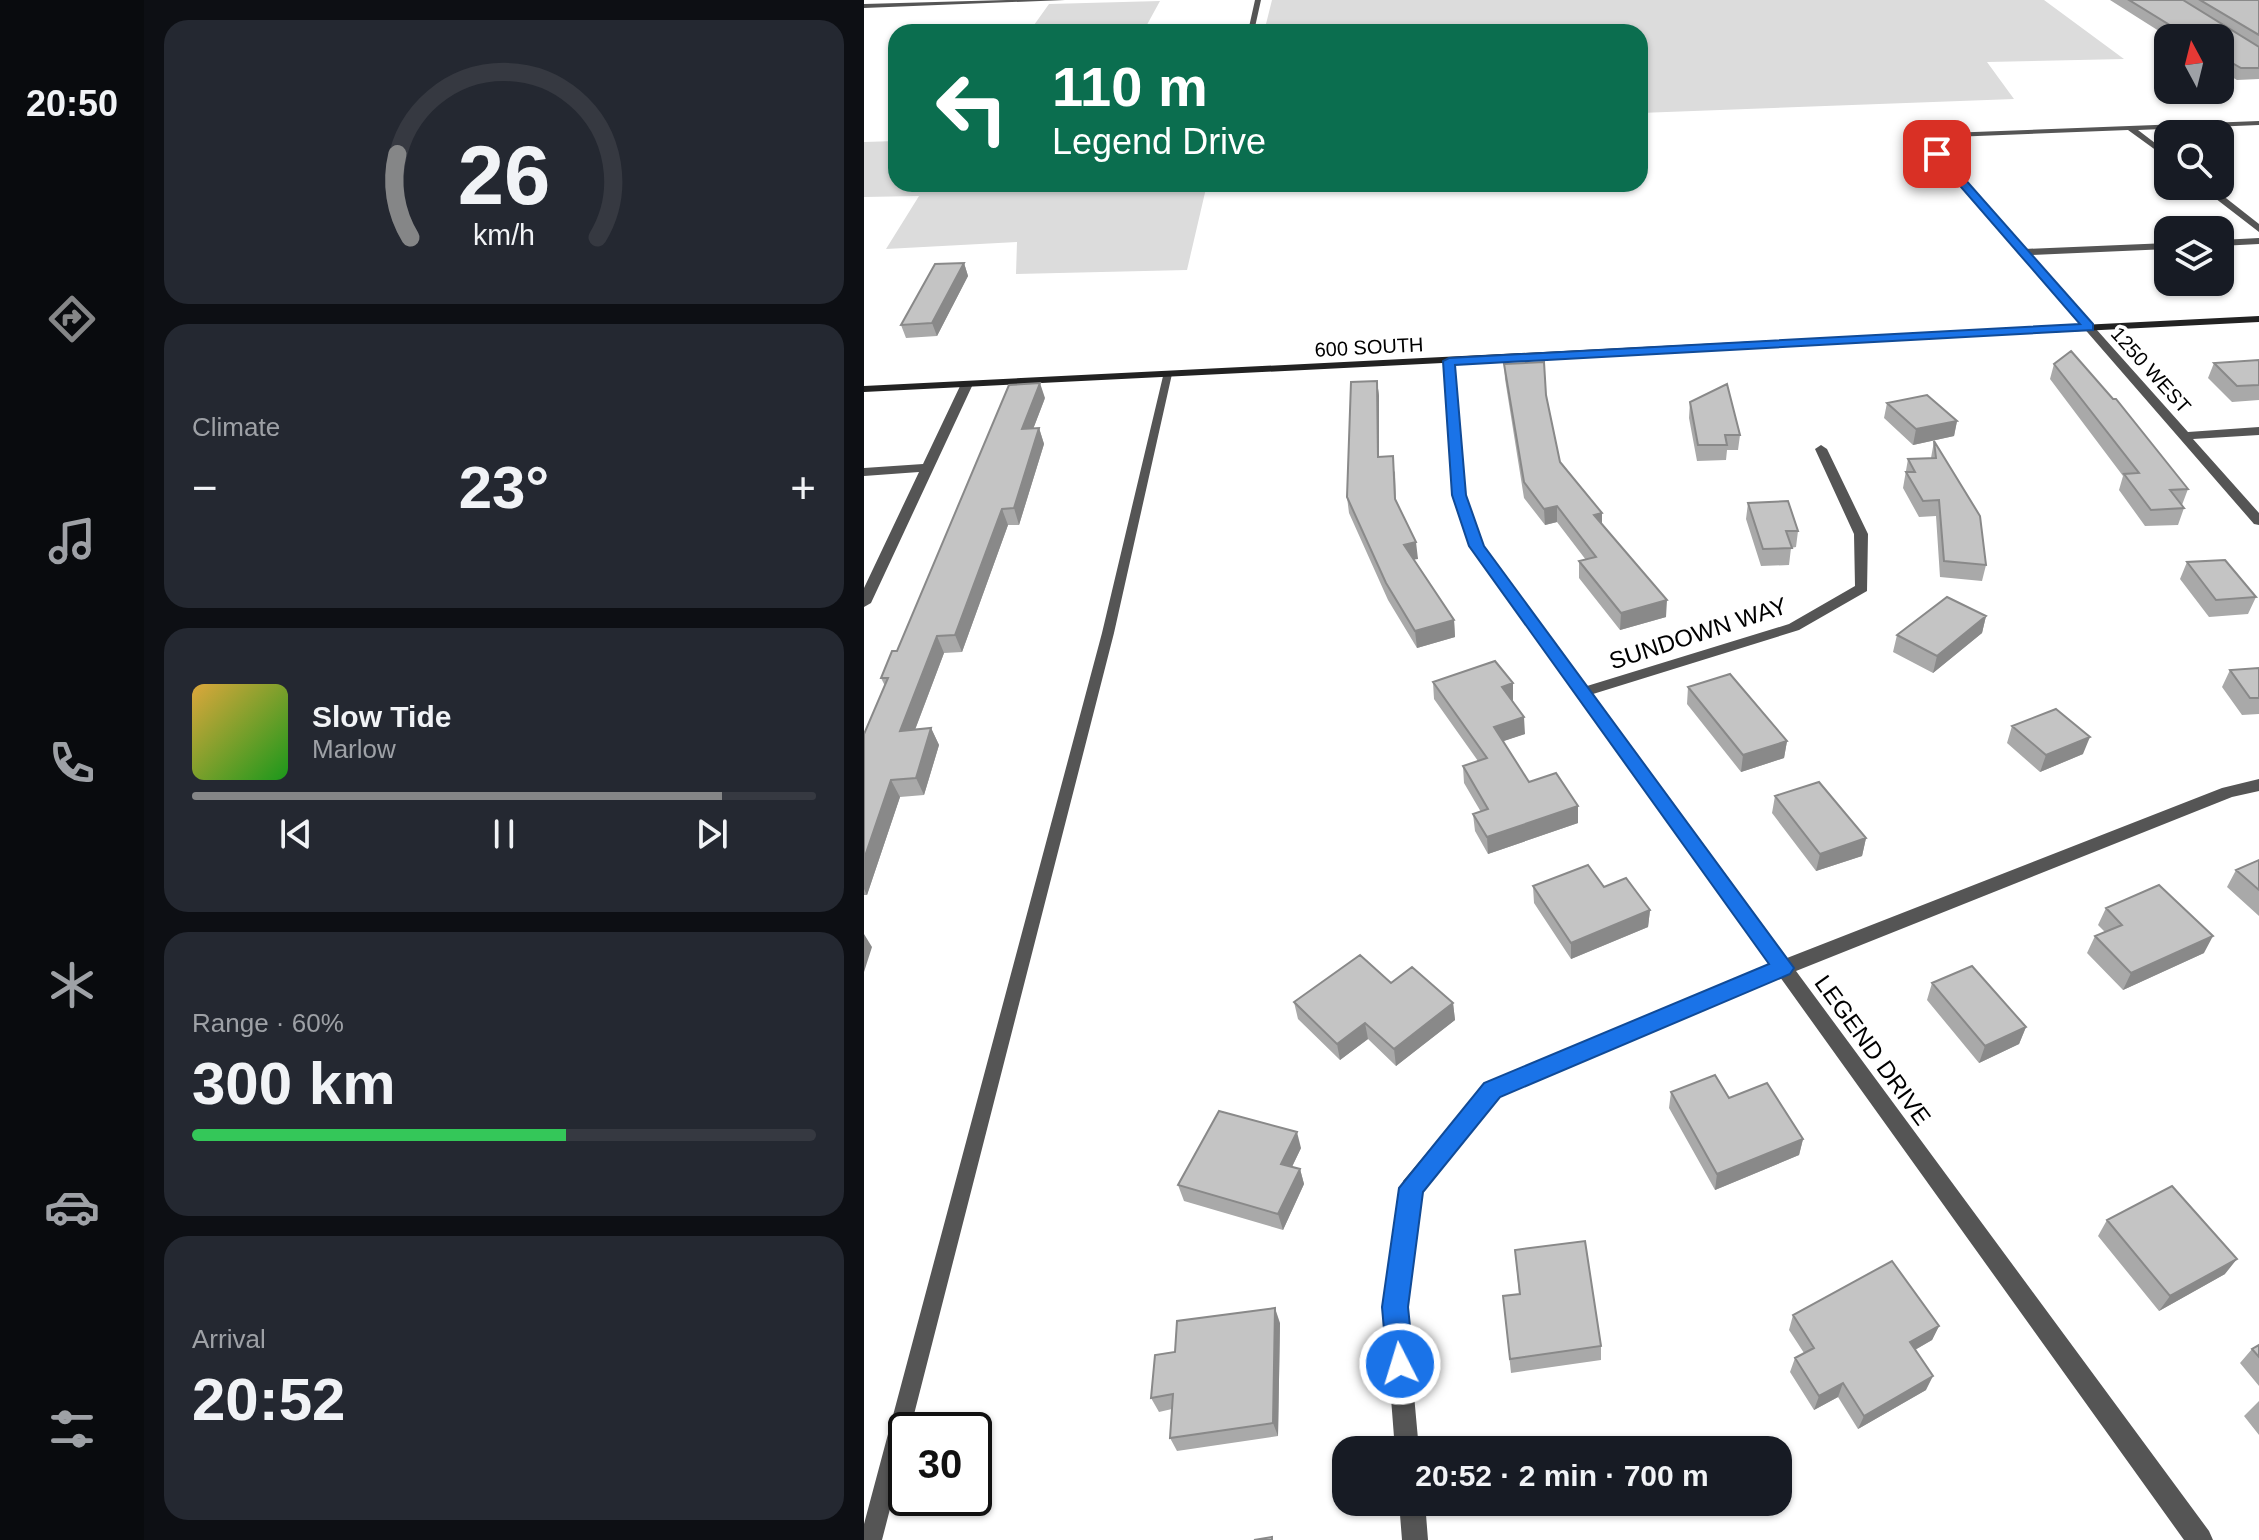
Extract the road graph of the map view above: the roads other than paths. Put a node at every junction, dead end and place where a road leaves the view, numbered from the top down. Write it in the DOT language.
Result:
graph roads {
  1 [pos="1062,0"];
  2 [pos="1258,0"];
  3 [pos="864,6"];
  4 [pos="1253,24"];
  5 [pos="2259,123"];
  6 [pos="2130,128"];
  7 [pos="2154,146"];
  8 [pos="2223,200"];
  9 [pos="2259,229"];
  10 [pos="2259,241"];
  11 [pos="2234,242"];
  12 [pos="2154,247"];
  13 [pos="2023,252"];
  14 [pos="2259,319"];
  15 [pos="2089,327"];
  16 [pos="1449,361"];
  17 [pos="1167,374"];
  18 [pos="967,384"];
  19 [pos="864,389"];
  20 [pos="2259,431"];
  21 [pos="2186,436"];
  22 [pos="1821,449"];
  23 [pos="925,468"];
  24 [pos="864,472"];
  25 [pos="2259,521"];
  26 [pos="864,603"];
  27 [pos="1584,692"];
  28 [pos="2259,785"];
  29 [pos="1783,968"];
  30 [pos="1406,1436"];
  31 [pos="1413,1516"];
  32 [pos="871,1540"];
  33 [pos="1415,1540"];
  34 [pos="2200,1540"];
  1 -- 3 [label="lane"];
  2 -- 4 [label="lane"];
  5 -- 6 [label="street"];
  6 -- 7 [label="street"];
  6 -- 13 [label="street, 1250 WEST"];
  8 -- 9 [label="street"];
  10 -- 11 [label="street"];
  12 -- 13 [label="street"];
  13 -- 15 [label="street, 1250 WEST"];
  14 -- 15 [label="main road, 600 SOUTH"];
  15 -- 16 [label="main road, 600 SOUTH"];
  15 -- 21 [label="street, 1250 WEST"];
  16 -- 17 [label="main road, 600 SOUTH"];
  16 -- 27 [label="street, LEGEND DRIVE"];
  17 -- 18 [label="main road, 600 SOUTH"];
  17 -- 32 [label="lane"];
  18 -- 19 [label="main road, 600 SOUTH"];
  18 -- 23 [label="street"];
  20 -- 21 [label="street"];
  21 -- 25 [label="street, 1250 WEST"];
  22 -- 27 [label="street, SUNDOWN WAY"];
  23 -- 24 [label="street"];
  23 -- 26 [label="street"];
  27 -- 29 [label="street, LEGEND DRIVE"];
  28 -- 29 [label="street"];
  29 -- 30 [label="street"];
  29 -- 34 [label="street, LEGEND DRIVE"];
  31 -- 33 [label="street"];
}
